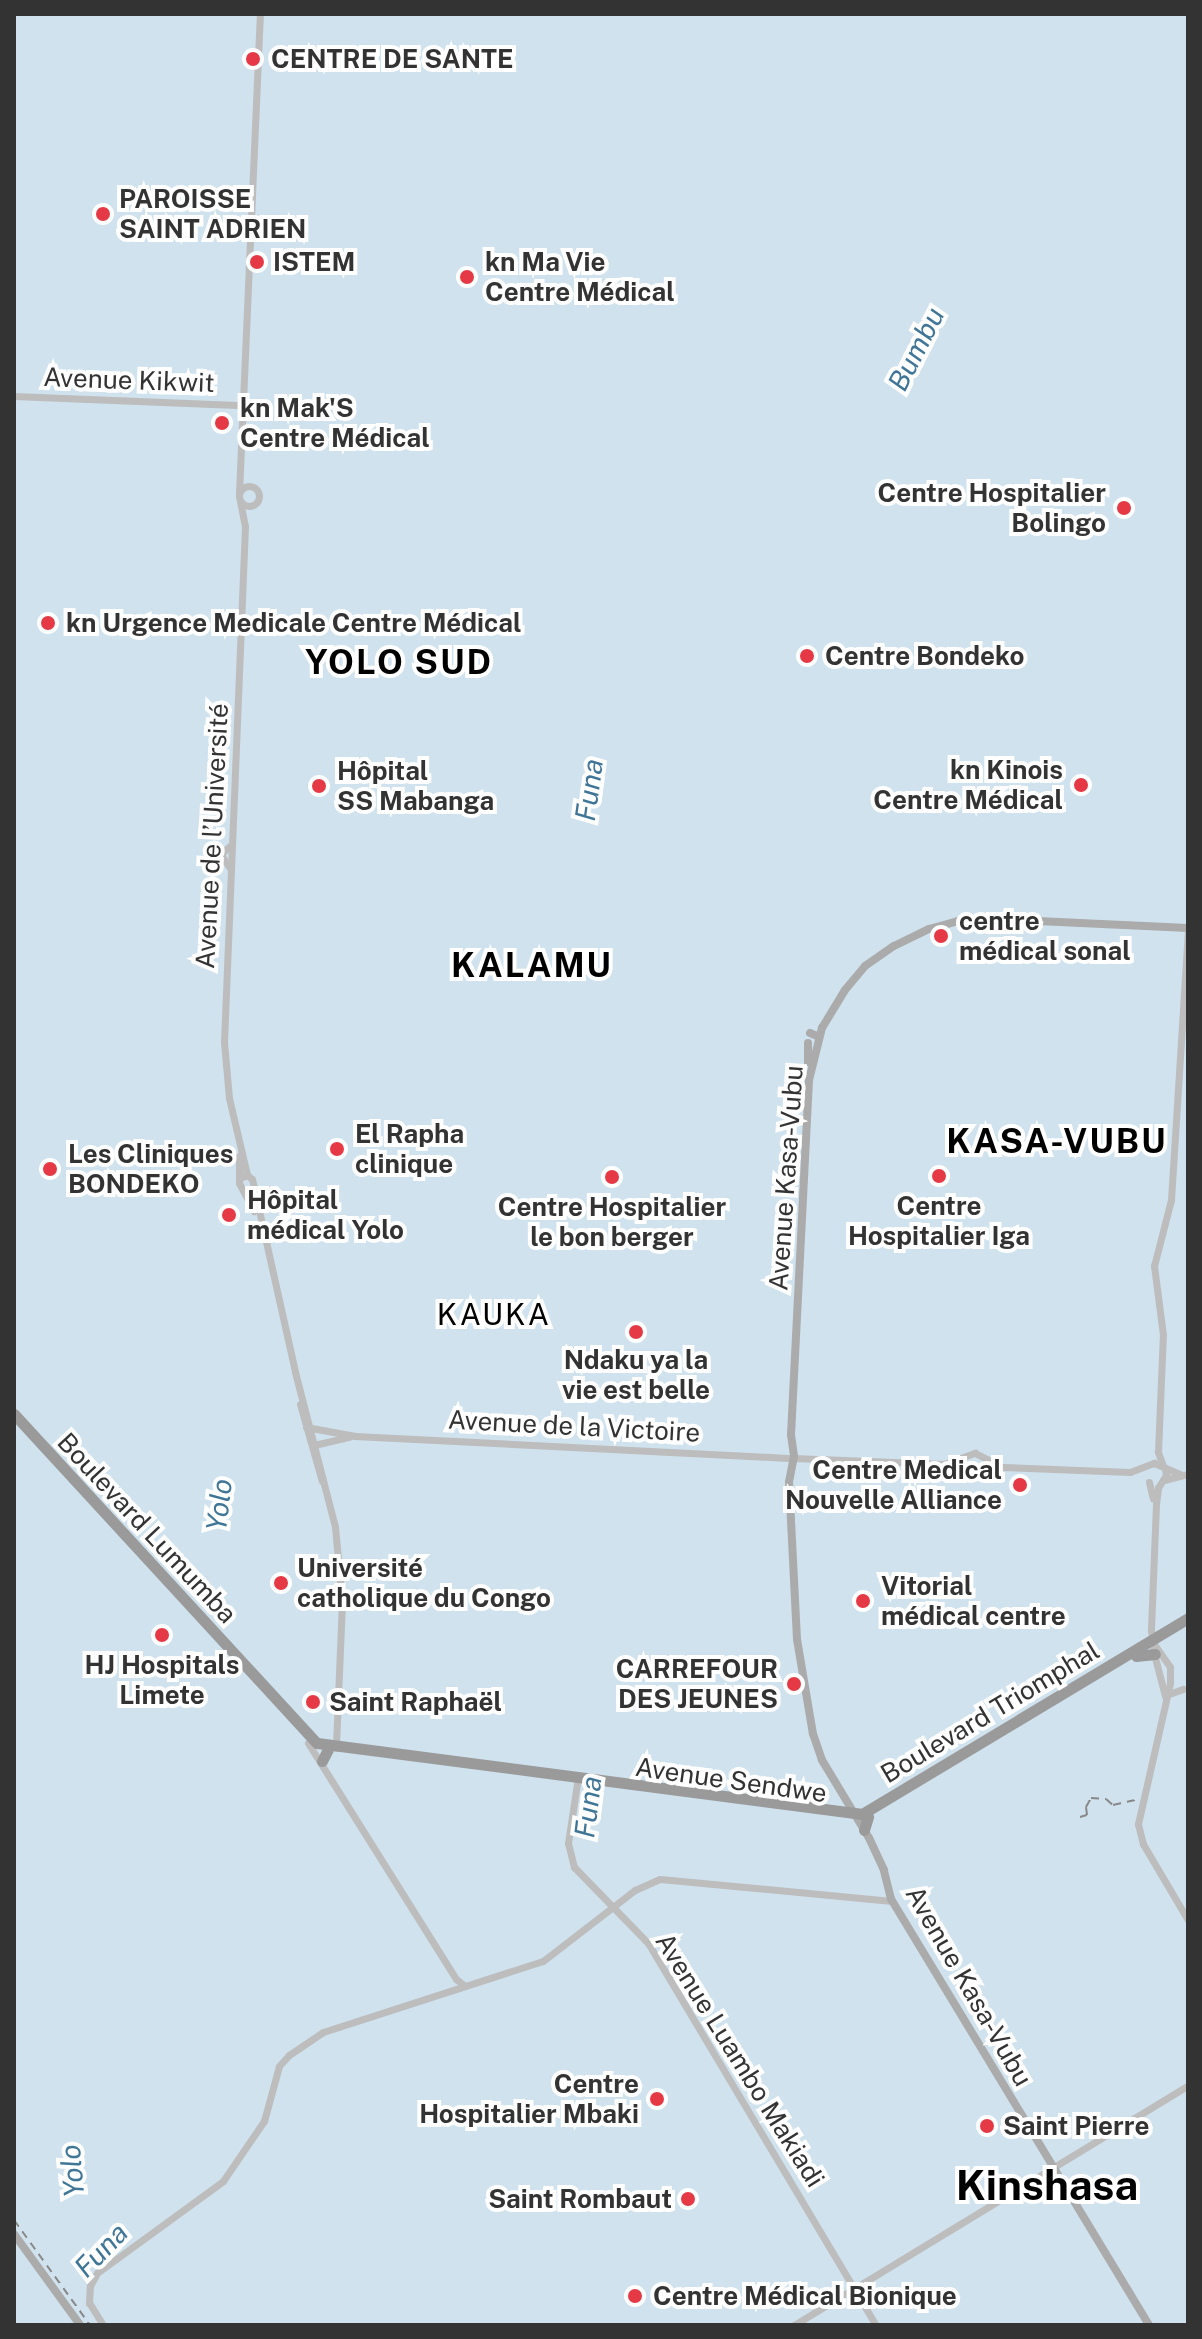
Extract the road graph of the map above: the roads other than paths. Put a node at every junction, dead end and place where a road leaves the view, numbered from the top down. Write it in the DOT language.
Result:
graph roads {
  1 [pos="260,14"];
  2 [pos="14,396"];
  3 [pos="243,405"];
  4 [pos="241,491"];
  5 [pos="253,506"];
  6 [pos="245,526"];
  7 [pos="1188,929"];
  8 [pos="816,1032"];
  9 [pos="808,1043"];
  10 [pos="808,1062"];
  11 [pos="809,1080"];
  12 [pos="244,1177"];
  13 [pos="251,1185"];
  14 [pos="242,1188"];
  15 [pos="260,1223"];
  16 [pos="295,1372"];
  17 [pos="14,1414"];
  18 [pos="14,1421"];
  19 [pos="312,1427"];
  20 [pos="356,1436"];
  21 [pos="337,1440"];
  22 [pos="314,1445"];
  23 [pos="1158,1452"];
  24 [pos="791,1456"];
  25 [pos="961,1459"];
  26 [pos="984,1459"];
  27 [pos="321,1463"];
  28 [pos="944,1464"];
  29 [pos="1148,1466"];
  30 [pos="1002,1467"];
  31 [pos="1164,1467"];
  32 [pos="1130,1472"];
  33 [pos="961,1473"];
  34 [pos="983,1473"];
  35 [pos="1184,1474"];
  36 [pos="1163,1481"];
  37 [pos="1148,1482"];
  38 [pos="327,1489"];
  39 [pos="1155,1504"];
  40 [pos="173,1592"];
  41 [pos="1188,1620"];
  42 [pos="1153,1648"];
  43 [pos="1167,1661"];
  44 [pos="1183,1689"];
  45 [pos="1169,1694"];
  46 [pos="1165,1708"];
  47 [pos="323,1748"];
  48 [pos="588,1780"];
  49 [pos="842,1798"];
  50 [pos="727,1800"];
  51 [pos="834,1811"];
  52 [pos="863,1826"];
  53 [pos="892,1901"];
  54 [pos="613,1906"];
  55 [pos="1188,1922"];
  56 [pos="430,1936"];
  57 [pos="460,1984"];
  58 [pos="1188,2085"];
  59 [pos="1054,2168"];
  60 [pos="14,2234"];
  61 [pos="855,2288"];
  62 [pos="90,2308"];
  63 [pos="78,2322"];
  64 [pos="103,2325"];
  65 [pos="794,2325"];
  66 [pos="876,2325"];
  67 [pos="1149,2325"];
  1 -- 3 [label="main road"];
  2 -- 3 [label="main road, Avenue Kikwit"];
  3 -- 4 [label="main road"];
  4 -- 5 [label="main road"];
  4 -- 5 [label="main road"];
  4 -- 6 [label="main road"];
  5 -- 6 [label="main road"];
  6 -- 12 [label="main road, Avenue de l’Université"];
  7 -- 8 [label="main road, Avenue Kasa-Vubu"];
  7 -- 23 [label="main road"];
  8 -- 10 [label="main road"];
  8 -- 11 [label="main road, Avenue Kasa-Vubu"];
  9 -- 10 [label="main road"];
  10 -- 11 [label="main road"];
  11 -- 24 [label="main road, Avenue Kasa-Vubu"];
  12 -- 13 [label="main road"];
  12 -- 14 [label="main road"];
  13 -- 14 [label="main road"];
  13 -- 15 [label="main road"];
  14 -- 15 [label="main road"];
  15 -- 16 [label="main road"];
  16 -- 19 [label="main road"];
  16 -- 19 [label="main road"];
  17 -- 40 [label="highway, Boulevard Lumumba"];
  18 -- 40 [label="highway, Boulevard Lumumba"];
  19 -- 20 [label="main road"];
  19 -- 22 [label="main road"];
  20 -- 21 [label="main road"];
  20 -- 24 [label="main road, Avenue de la Victoire"];
  21 -- 22 [label="main road"];
  21 -- 27 [label="main road"];
  22 -- 27 [label="main road"];
  22 -- 38 [label="main road"];
  23 -- 29 [label="main road"];
  23 -- 31 [label="main road"];
  24 -- 28 [label="main road, Avenue de la Victoire"];
  24 -- 49 [label="main road, Avenue Kasa-Vubu"];
  25 -- 26 [label="main road"];
  25 -- 28 [label="main road"];
  25 -- 33 [label="main road"];
  26 -- 30 [label="main road"];
  26 -- 34 [label="main road"];
  27 -- 38 [label="main road"];
  28 -- 33 [label="main road"];
  29 -- 31 [label="main road"];
  29 -- 32 [label="main road"];
  29 -- 37 [label="main road"];
  30 -- 32 [label="main road"];
  30 -- 34 [label="main road"];
  31 -- 35 [label="main road"];
  31 -- 36 [label="main road"];
  32 -- 37 [label="main road"];
  33 -- 34 [label="main road"];
  35 -- 36 [label="main road"];
  36 -- 37 [label="main road"];
  36 -- 39 [label="main road"];
  37 -- 39 [label="main road"];
  38 -- 47 [label="main road"];
  39 -- 42 [label="main road"];
  40 -- 47 [label="highway, Boulevard Lumumba"];
  41 -- 42 [label="highway, Boulevard Triomphal"];
  42 -- 43 [label="main road"];
  42 -- 43 [label="main road"];
  42 -- 46 [label="main road"];
  42 -- 52 [label="highway, Boulevard Triomphal"];
  42 -- 52 [label="highway, Boulevard Triomphal"];
  43 -- 45 [label="main road"];
  44 -- 45 [label="main road"];
  45 -- 46 [label="main road"];
  46 -- 55 [label="main road"];
  47 -- 48 [label="highway, Avenue Sendwe"];
  47 -- 56 [label="main road, Boulevard Lumumba"];
  47 -- 56 [label="main road, Boulevard Lumumba"];
  48 -- 50 [label="highway, Avenue Sendwe"];
  48 -- 54 [label="main road, Avenue Luambo Makiadi"];
  49 -- 51 [label="highway"];
  49 -- 52 [label="main road, Avenue Kasa-Vubu"];
  50 -- 51 [label="highway, Avenue Sendwe"];
  50 -- 52 [label="highway, Avenue Sendwe"];
  51 -- 52 [label="highway, Avenue Sendwe"];
  52 -- 53 [label="main road, Avenue Kasa-Vubu"];
  53 -- 54 [label="main road"];
  53 -- 59 [label="main road, Avenue Kasa-Vubu"];
  54 -- 57 [label="main road"];
  54 -- 61 [label="main road, Avenue Luambo Makiadi"];
  56 -- 57 [label="main road, Boulevard Lumumba"];
  57 -- 62 [label="main road"];
  58 -- 59 [label="main road"];
  59 -- 61 [label="main road"];
  59 -- 67 [label="main road, Avenue Kasa-Vubu"];
  60 -- 63 [label="main road"];
  61 -- 65 [label="main road"];
  61 -- 66 [label="main road, Avenue Luambo Makiadi"];
  62 -- 63 [label="main road"];
  62 -- 64 [label="main road"];
}
